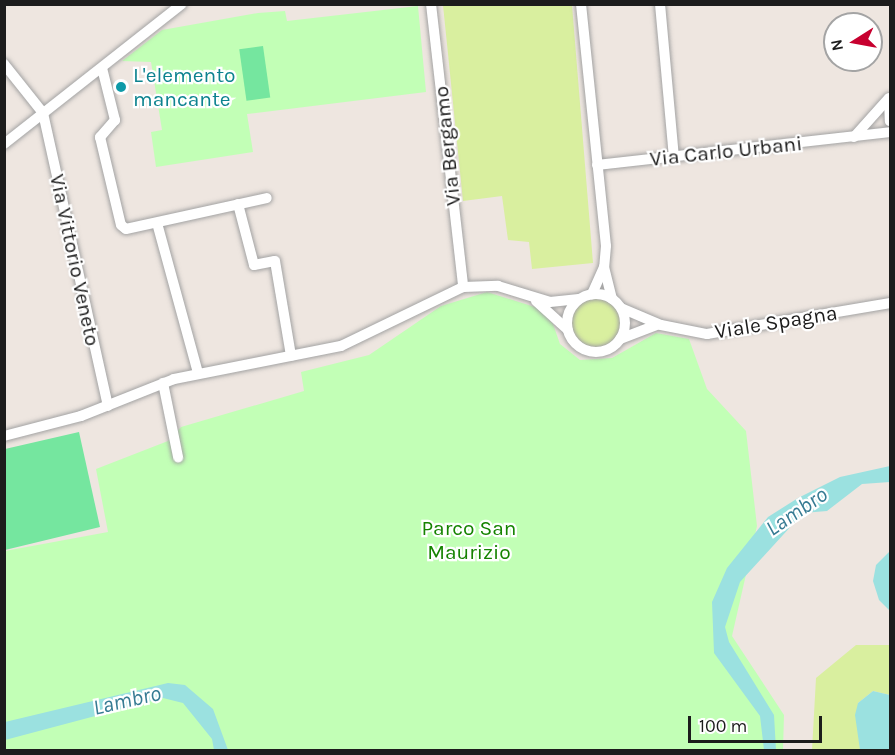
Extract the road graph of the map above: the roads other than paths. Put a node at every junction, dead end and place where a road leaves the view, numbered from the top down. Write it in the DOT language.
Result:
graph roads {
  1 [pos="182,4"];
  2 [pos="431,4"];
  3 [pos="581,4"];
  4 [pos="660,4"];
  5 [pos="4,64"];
  6 [pos="102,68"];
  7 [pos="889,97"];
  8 [pos="43,113"];
  9 [pos="891,121"];
  10 [pos="891,132"];
  11 [pos="854,136"];
  12 [pos="4,144"];
  13 [pos="675,157"];
  14 [pos="597,165"];
  15 [pos="267,198"];
  16 [pos="238,204"];
  17 [pos="157,223"];
  18 [pos="604,267"];
  19 [pos="463,287"];
  20 [pos="592,294"];
  21 [pos="531,297"];
  22 [pos="612,298"];
  23 [pos="579,299"];
  24 [pos="891,303"];
  25 [pos="621,308"];
  26 [pos="661,325"];
  27 [pos="568,330"];
  28 [pos="620,339"];
  29 [pos="291,356"];
  30 [pos="198,373"];
  31 [pos="163,383"];
  32 [pos="108,406"];
  33 [pos="4,436"];
  34 [pos="178,457"];
  1 -- 6 [label="street"];
  2 -- 19 [label="street, Via Bergamo"];
  3 -- 14 [label="street"];
  4 -- 13 [label="street"];
  5 -- 8 [label="street"];
  6 -- 8 [label="street"];
  6 -- 17 [label="street"];
  7 -- 9 [label="street"];
  7 -- 11 [label="street"];
  8 -- 12 [label="street"];
  8 -- 32 [label="street, Via Vittorio Veneto"];
  10 -- 11 [label="street, Via Carlo Urbani"];
  11 -- 13 [label="street, Via Carlo Urbani"];
  13 -- 14 [label="street, Via Carlo Urbani"];
  14 -- 18 [label="street"];
  15 -- 16 [label="street"];
  16 -- 17 [label="street"];
  16 -- 29 [label="street"];
  17 -- 30 [label="street"];
  18 -- 20 [label="street"];
  18 -- 22 [label="street"];
  19 -- 21 [label="street"];
  19 -- 29 [label="street"];
  20 -- 22 [label="street"];
  20 -- 23 [label="street"];
  21 -- 23 [label="street"];
  21 -- 27 [label="street"];
  22 -- 25 [label="street"];
  23 -- 27 [label="street"];
  24 -- 26 [label="street, Viale Spagna"];
  25 -- 26 [label="street, Viale Spagna"];
  25 -- 28 [label="street"];
  26 -- 28 [label="street, Viale Spagna"];
  27 -- 28 [label="street"];
  29 -- 30 [label="street"];
  30 -- 31 [label="street"];
  31 -- 32 [label="street"];
  31 -- 34 [label="street"];
  32 -- 33 [label="street"];
}
